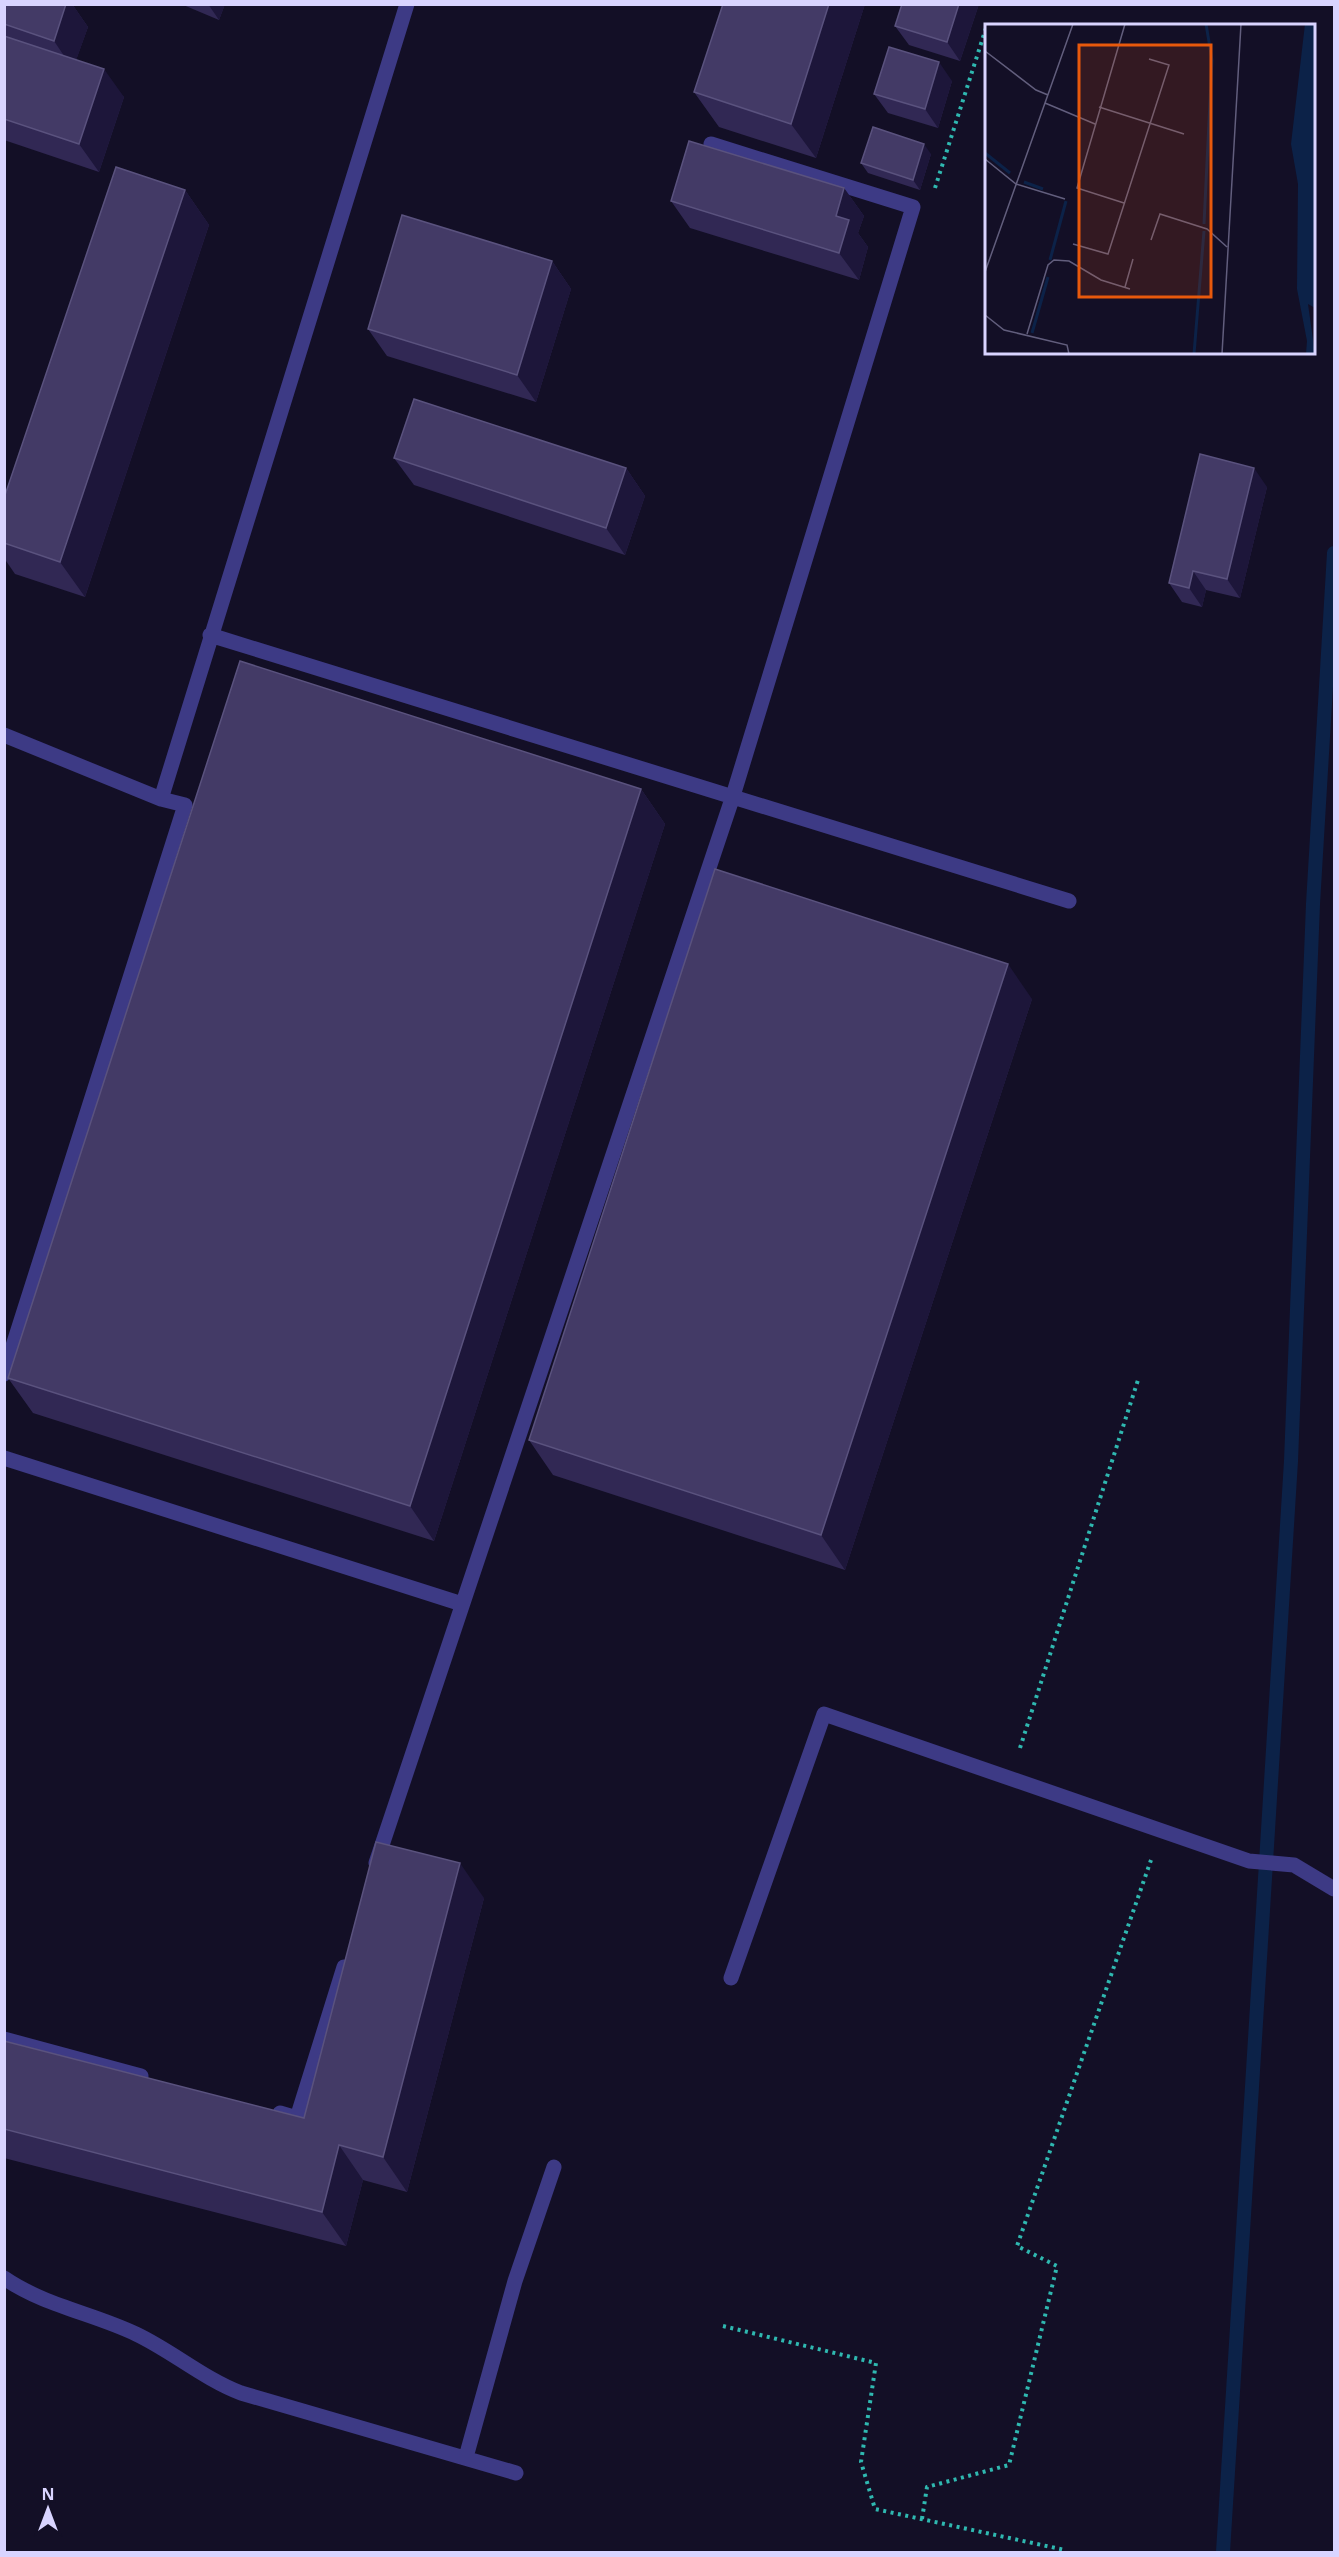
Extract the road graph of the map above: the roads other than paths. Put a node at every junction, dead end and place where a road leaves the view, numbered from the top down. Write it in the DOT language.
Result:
graph roads {
  1 [pos="407,4"];
  2 [pos="711,144"];
  3 [pos="210,635"];
  4 [pos="4,735"];
  5 [pos="161,799"];
  6 [pos="732,799"];
  7 [pos="1069,902"];
  8 [pos="4,1374"];
  9 [pos="4,1458"];
  10 [pos="462,1604"];
  11 [pos="372,1879"];
  12 [pos="1335,1889"];
  13 [pos="350,1947"];
  14 [pos="731,1978"];
  15 [pos="4,2039"];
  16 [pos="151,2079"];
  17 [pos="263,2109"];
  18 [pos="554,2167"];
  19 [pos="4,2278"];
  20 [pos="466,2457"];
  21 [pos="516,2473"];
  1 -- 3 [label="lane"];
  2 -- 6 [label="lane"];
  3 -- 5 [label="lane"];
  3 -- 6 [label="lane"];
  4 -- 5 [label="lane"];
  5 -- 8 [label="lane"];
  6 -- 7 [label="lane"];
  6 -- 10 [label="lane"];
  9 -- 10 [label="lane"];
  10 -- 11 [label="lane"];
  12 -- 14 [label="lane"];
  13 -- 17 [label="lane"];
  15 -- 16 [label="lane"];
  18 -- 20 [label="lane"];
  19 -- 20 [label="lane"];
  20 -- 21 [label="lane"];
}
